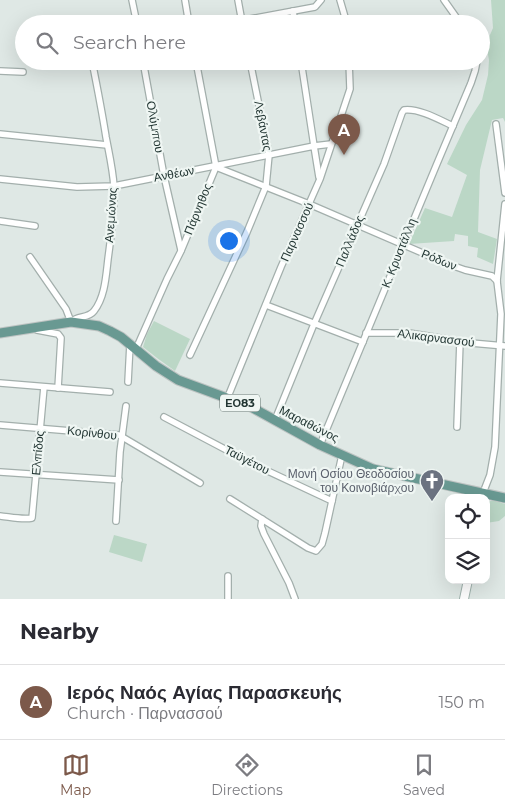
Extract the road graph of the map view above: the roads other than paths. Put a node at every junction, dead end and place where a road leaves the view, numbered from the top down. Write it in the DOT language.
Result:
graph roads {
  1 [pos="132,0"];
  2 [pos="185,0"];
  3 [pos="238,0"];
  4 [pos="320,0"];
  5 [pos="340,0"];
  6 [pos="444,0"];
  7 [pos="293,11"];
  8 [pos="134,15"];
  9 [pos="188,15"];
  10 [pos="241,15"];
  11 [pos="274,15"];
  12 [pos="294,15"];
  13 [pos="344,15"];
  14 [pos="455,15"];
  15 [pos="94,70"];
  16 [pos="145,70"];
  17 [pos="198,70"];
  18 [pos="252,70"];
  19 [pos="302,70"];
  20 [pos="349,70"];
  21 [pos="475,70"];
  22 [pos="0,71"];
  23 [pos="23,72"];
  24 [pos="496,124"];
  25 [pos="453,126"];
  26 [pos="0,134"];
  27 [pos="332,144"];
  28 [pos="108,146"];
  29 [pos="314,146"];
  30 [pos="269,155"];
  31 [pos="216,167"];
  32 [pos="164,176"];
  33 [pos="0,179"];
  34 [pos="320,179"];
  35 [pos="114,186"];
  36 [pos="266,186"];
  37 [pos="505,192"];
  38 [pos="309,204"];
  39 [pos="505,204"];
  40 [pos="0,221"];
  41 [pos="356,225"];
  42 [pos="35,226"];
  43 [pos="402,245"];
  44 [pos="181,251"];
  45 [pos="30,257"];
  46 [pos="497,281"];
  47 [pos="266,305"];
  48 [pos="71,322"];
  49 [pos="314,324"];
  50 [pos="36,327"];
  51 [pos="0,332"];
  52 [pos="366,334"];
  53 [pos="460,341"];
  54 [pos="362,342"];
  55 [pos="133,346"];
  56 [pos="502,346"];
  57 [pos="190,355"];
  58 [pos="128,382"];
  59 [pos="0,383"];
  60 [pos="44,387"];
  61 [pos="58,388"];
  62 [pos="110,392"];
  63 [pos="227,399"];
  64 [pos="126,406"];
  65 [pos="164,417"];
  66 [pos="275,420"];
  67 [pos="0,424"];
  68 [pos="457,427"];
  69 [pos="40,428"];
  70 [pos="122,436"];
  71 [pos="320,445"];
  72 [pos="342,455"];
  73 [pos="0,472"];
  74 [pos="36,474"];
  75 [pos="118,480"];
  76 [pos="200,483"];
  77 [pos="479,494"];
  78 [pos="483,494"];
  79 [pos="490,496"];
  80 [pos="505,498"];
  81 [pos="230,499"];
  82 [pos="332,501"];
  83 [pos="0,516"];
  84 [pos="262,519"];
  85 [pos="116,521"];
  86 [pos="228,576"];
  87 [pos="467,584"];
  88 [pos="228,599"];
  89 [pos="296,599"];
  90 [pos="464,599"];
  1 -- 8 [label="street"];
  2 -- 9 [label="street"];
  3 -- 10 [label="street"];
  4 -- 7 [label="street"];
  5 -- 13 [label="street"];
  6 -- 14 [label="street"];
  7 -- 11 [label="street"];
  7 -- 12 [label="street"];
  15 -- 28 [label="street, Ανεμώνας"];
  16 -- 32 [label="street, Ολύμπου"];
  17 -- 31 [label="street"];
  18 -- 30 [label="street, Λεβάντας"];
  19 -- 29 [label="street"];
  20 -- 27 [label="street, Παρνασσού"];
  21 -- 25 [label="street, Κ. Κρυστάλλη"];
  22 -- 23 [label="street"];
  24 -- 37 [label="street"];
  25 -- 41 [label="street, Παλλάδος"];
  25 -- 43 [label="street, Κ. Κρυστάλλη"];
  26 -- 28 [label="street"];
  27 -- 29 [label="street, Ανθέων"];
  27 -- 34 [label="street, Παρνασσού"];
  28 -- 35 [label="street, Ανεμώνας"];
  29 -- 30 [label="street, Ανθέων"];
  29 -- 34 [label="street"];
  30 -- 31 [label="street, Ανθέων"];
  30 -- 36 [label="street, Λεβάντας"];
  31 -- 32 [label="street, Ανθέων"];
  31 -- 36 [label="street, Ρόδων"];
  31 -- 44 [label="street, Πάρνηθος"];
  32 -- 35 [label="street, Ανθέων"];
  32 -- 44 [label="street, Ολύμπου"];
  33 -- 35 [label="street, Ανθέων"];
  34 -- 38 [label="street, Παρνασσού"];
  35 -- 48 [label="street, Ανεμώνας"];
  36 -- 38 [label="street, Ρόδων"];
  36 -- 57 [label="street, Λεβάντας"];
  38 -- 41 [label="street, Ρόδων"];
  38 -- 47 [label="street, Παρνασσού"];
  39 -- 46 [label="street"];
  40 -- 42 [label="street"];
  41 -- 43 [label="street, Ρόδων"];
  41 -- 49 [label="street, Παλλάδος"];
  43 -- 46 [label="street, Ρόδων"];
  43 -- 52 [label="street, Κ. Κρυστάλλη"];
  44 -- 55 [label="street, Πάρνηθος"];
  45 -- 48 [label="street"];
  46 -- 56 [label="street"];
  47 -- 49 [label="street"];
  47 -- 63 [label="street, Παρνασσού"];
  48 -- 50 [label="main road, Μαραθώνος / ΕΟ83"];
  48 -- 55 [label="main road, Μαραθώνος / ΕΟ83"];
  49 -- 54 [label="street"];
  49 -- 66 [label="street, Παλλάδος"];
  50 -- 51 [label="main road, Μαραθώνος / ΕΟ83"];
  50 -- 61 [label="street"];
  52 -- 53 [label="street, Αλικαρνασσού"];
  52 -- 54 [label="street, Κ. Κρυστάλλη"];
  53 -- 56 [label="street, Αλικαρνασσού"];
  53 -- 68 [label="street"];
  54 -- 71 [label="street, Κ. Κρυστάλλη"];
  55 -- 58 [label="street"];
  55 -- 63 [label="main road, Μαραθώνος / ΕΟ83"];
  56 -- 78 [label="street"];
  59 -- 60 [label="street"];
  60 -- 61 [label="street"];
  60 -- 69 [label="street, Ελπίδος"];
  61 -- 62 [label="street"];
  63 -- 66 [label="main road, Μαραθώνος / ΕΟ83"];
  64 -- 70 [label="street"];
  65 -- 82 [label="street, Ταϋγέτου"];
  66 -- 71 [label="main road, Μαραθώνος / ΕΟ83"];
  67 -- 69 [label="street, Κορίνθου"];
  69 -- 70 [label="street, Κορίνθου"];
  69 -- 74 [label="street, Ελπίδος"];
  70 -- 75 [label="street"];
  70 -- 76 [label="street, Κορίνθου"];
  71 -- 72 [label="main road, Μαραθώνος / ΕΟ83"];
  72 -- 77 [label="main road, Μαραθώνος / ΕΟ83"];
  72 -- 82 [label="street"];
  73 -- 74 [label="street"];
  74 -- 75 [label="street"];
  74 -- 83 [label="street, Ελπίδος"];
  75 -- 85 [label="street"];
  79 -- 80 [label="main road, Μαραθώνος / ΕΟ83"];
  81 -- 84 [label="street"];
  82 -- 84 [label="street"];
  84 -- 89 [label="street"];
  86 -- 88 [label="street"];
  87 -- 90 [label="street"];
}
